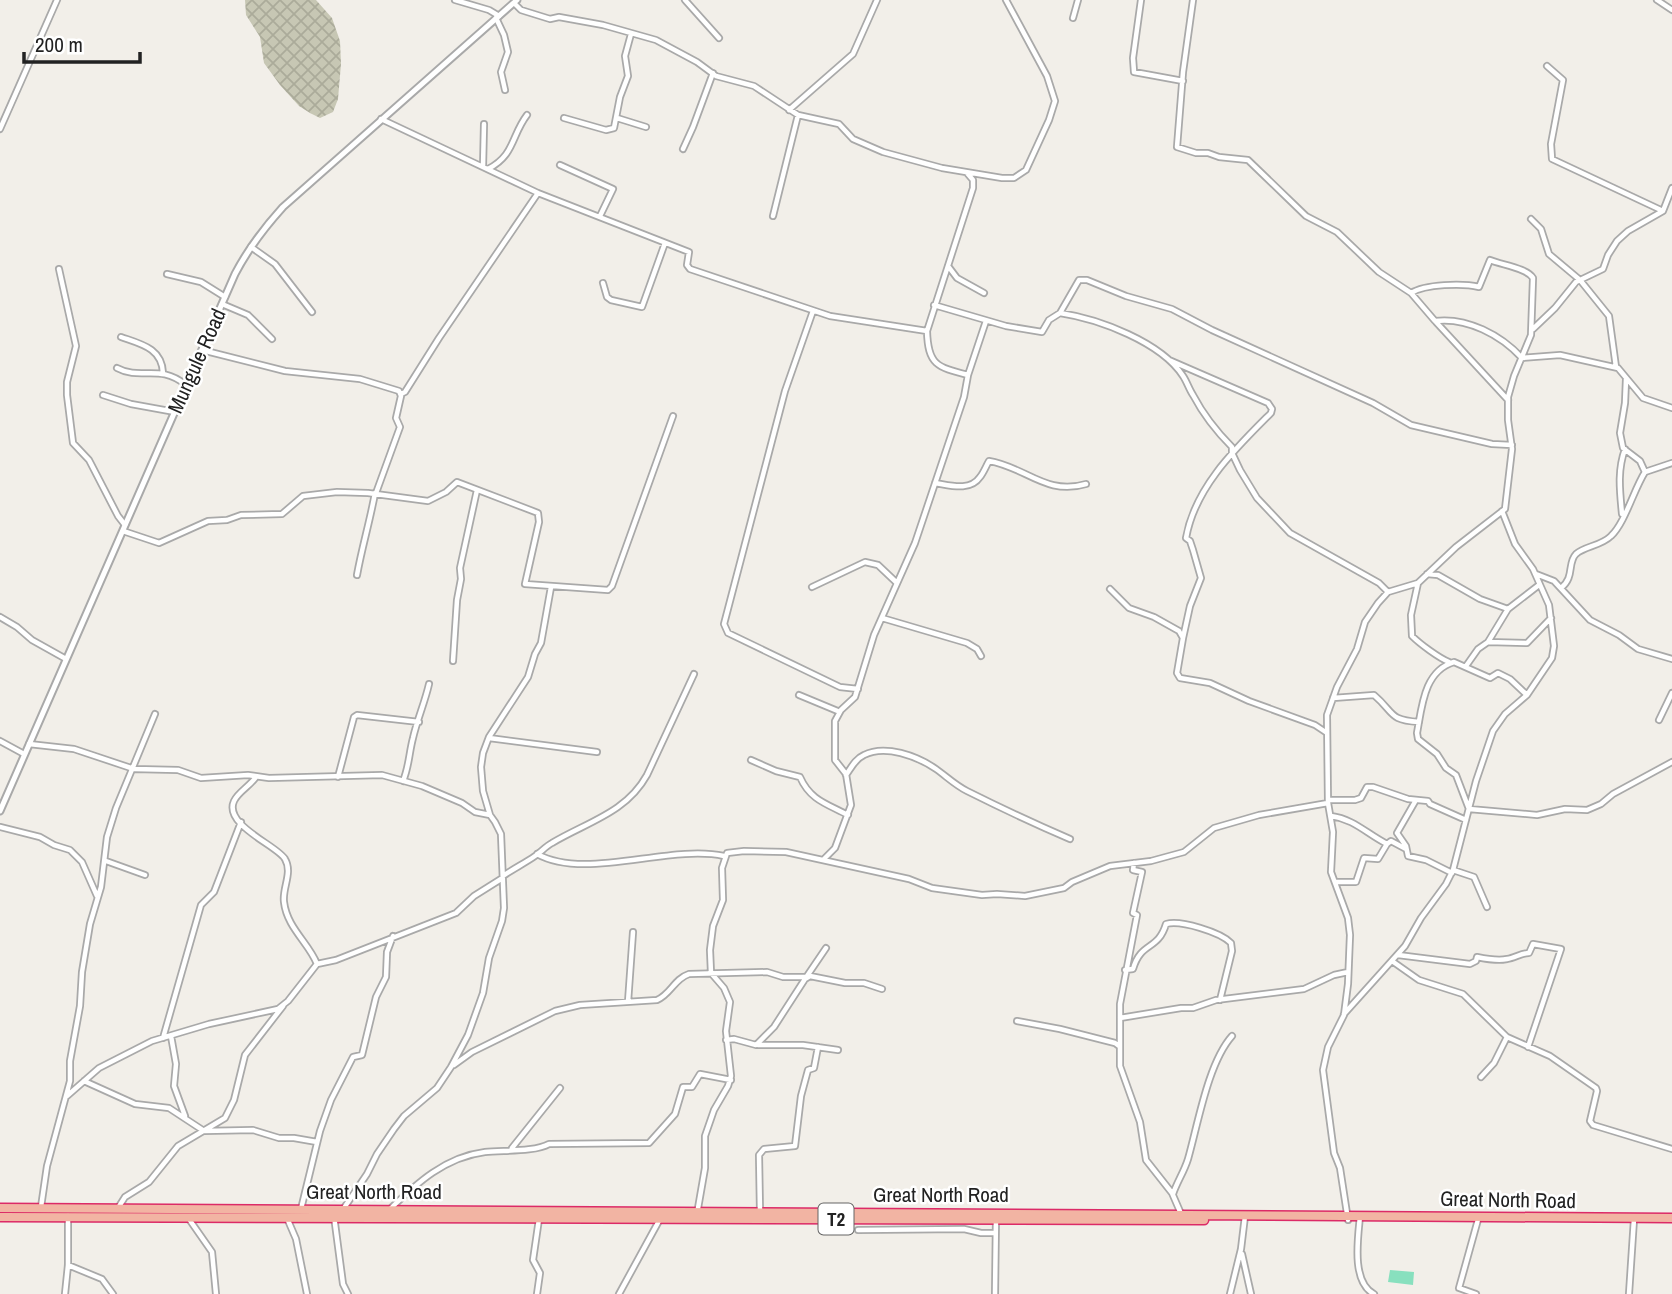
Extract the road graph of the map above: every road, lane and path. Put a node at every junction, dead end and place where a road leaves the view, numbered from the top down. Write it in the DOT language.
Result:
graph roads {
  1 [pos="57,0"];
  2 [pos="456,0"];
  3 [pos="685,0"];
  4 [pos="877,0"];
  5 [pos="1006,0"];
  6 [pos="1079,0"];
  7 [pos="1142,0"];
  8 [pos="1193,0"];
  9 [pos="1657,0"];
  10 [pos="515,1"];
  11 [pos="1669,5"];
  12 [pos="498,17"];
  13 [pos="1073,18"];
  14 [pos="631,34"];
  15 [pos="719,38"];
  16 [pos="1547,66"];
  17 [pos="713,73"];
  18 [pos="1182,81"];
  19 [pos="505,90"];
  20 [pos="789,110"];
  21 [pos="527,115"];
  22 [pos="798,115"];
  23 [pos="564,118"];
  24 [pos="617,118"];
  25 [pos="382,119"];
  26 [pos="484,124"];
  27 [pos="646,127"];
  28 [pos="0,129"];
  29 [pos="683,149"];
  30 [pos="560,165"];
  31 [pos="485,168"];
  32 [pos="966,172"];
  33 [pos="1672,188"];
  34 [pos="538,193"];
  35 [pos="1663,211"];
  36 [pos="600,216"];
  37 [pos="773,216"];
  38 [pos="1531,219"];
  39 [pos="665,243"];
  40 [pos="250,246"];
  41 [pos="947,265"];
  42 [pos="59,269"];
  43 [pos="167,274"];
  44 [pos="1580,280"];
  45 [pos="603,283"];
  46 [pos="984,293"];
  47 [pos="1411,293"];
  48 [pos="225,297"];
  49 [pos="222,304"];
  50 [pos="934,305"];
  51 [pos="814,311"];
  52 [pos="312,312"];
  53 [pos="1060,313"];
  54 [pos="986,321"];
  55 [pos="1435,321"];
  56 [pos="1532,330"];
  57 [pos="927,331"];
  58 [pos="121,337"];
  59 [pos="272,339"];
  60 [pos="202,350"];
  61 [pos="1522,358"];
  62 [pos="1168,360"];
  63 [pos="1616,367"];
  64 [pos="117,368"];
  65 [pos="163,373"];
  66 [pos="968,375"];
  67 [pos="1626,377"];
  68 [pos="186,385"];
  69 [pos="401,394"];
  70 [pos="103,395"];
  71 [pos="1508,401"];
  72 [pos="1672,408"];
  73 [pos="175,412"];
  74 [pos="673,416"];
  75 [pos="1512,445"];
  76 [pos="1625,449"];
  77 [pos="1232,453"];
  78 [pos="1672,463"];
  79 [pos="1645,472"];
  80 [pos="935,483"];
  81 [pos="1086,484"];
  82 [pos="477,490"];
  83 [pos="375,493"];
  84 [pos="1502,511"];
  85 [pos="1622,517"];
  86 [pos="124,528"];
  87 [pos="1427,574"];
  88 [pos="1535,574"];
  89 [pos="357,575"];
  90 [pos="897,583"];
  91 [pos="1418,583"];
  92 [pos="1539,585"];
  93 [pos="551,587"];
  94 [pos="812,587"];
  95 [pos="1561,588"];
  96 [pos="1110,589"];
  97 [pos="1388,592"];
  98 [pos="1508,609"];
  99 [pos="0,617"];
  100 [pos="882,618"];
  101 [pos="1552,618"];
  102 [pos="1183,638"];
  103 [pos="1489,642"];
  104 [pos="981,656"];
  105 [pos="66,659"];
  106 [pos="1672,659"];
  107 [pos="453,661"];
  108 [pos="1451,663"];
  109 [pos="1466,667"];
  110 [pos="694,674"];
  111 [pos="429,684"];
  112 [pos="858,689"];
  113 [pos="1672,693"];
  114 [pos="799,695"];
  115 [pos="1527,695"];
  116 [pos="1333,698"];
  117 [pos="840,712"];
  118 [pos="155,714"];
  119 [pos="1660,720"];
  120 [pos="419,722"];
  121 [pos="1419,722"];
  122 [pos="1328,733"];
  123 [pos="489,738"];
  124 [pos="0,740"];
  125 [pos="29,744"];
  126 [pos="597,752"];
  127 [pos="24,754"];
  128 [pos="751,760"];
  129 [pos="1672,762"];
  130 [pos="134,769"];
  131 [pos="407,772"];
  132 [pos="846,775"];
  133 [pos="256,777"];
  134 [pos="338,777"];
  135 [pos="403,781"];
  136 [pos="415,784"];
  137 [pos="3,796"];
  138 [pos="1416,800"];
  139 [pos="1328,802"];
  140 [pos="1469,809"];
  141 [pos="0,811"];
  142 [pos="490,815"];
  143 [pos="848,816"];
  144 [pos="1331,816"];
  145 [pos="1466,820"];
  146 [pos="241,822"];
  147 [pos="0,827"];
  148 [pos="1070,839"];
  149 [pos="1387,844"];
  150 [pos="1407,849"];
  151 [pos="537,854"];
  152 [pos="724,856"];
  153 [pos="824,859"];
  154 [pos="106,861"];
  155 [pos="1134,863"];
  156 [pos="1452,871"];
  157 [pos="145,875"];
  158 [pos="502,878"];
  159 [pos="1334,882"];
  160 [pos="97,897"];
  161 [pos="1487,907"];
  162 [pos="633,932"];
  163 [pos="393,936"];
  164 [pos="825,948"];
  165 [pos="1397,955"];
  166 [pos="1392,961"];
  167 [pos="317,964"];
  168 [pos="1125,970"];
  169 [pos="1348,972"];
  170 [pos="711,973"];
  171 [pos="807,977"];
  172 [pos="882,989"];
  173 [pos="1220,1000"];
  174 [pos="628,1002"];
  175 [pos="284,1005"];
  176 [pos="1344,1015"];
  177 [pos="1120,1018"];
  178 [pos="1017,1021"];
  179 [pos="171,1036"];
  180 [pos="1232,1036"];
  181 [pos="1507,1037"];
  182 [pos="163,1038"];
  183 [pos="726,1040"];
  184 [pos="757,1045"];
  185 [pos="1119,1046"];
  186 [pos="818,1047"];
  187 [pos="1528,1047"];
  188 [pos="838,1050"];
  189 [pos="451,1067"];
  190 [pos="1481,1077"];
  191 [pos="731,1080"];
  192 [pos="84,1081"];
  193 [pos="560,1088"];
  194 [pos="66,1097"];
  195 [pos="186,1118"];
  196 [pos="204,1131"];
  197 [pos="317,1142"];
  198 [pos="511,1149"];
  199 [pos="1672,1149"];
  200 [pos="1173,1195"];
  201 [pos="0,1208"];
  202 [pos="41,1208"];
  203 [pos="117,1209"];
  204 [pos="301,1210"];
  205 [pos="389,1210"];
  206 [pos="337,1212"];
  207 [pos="760,1212"];
  208 [pos="68,1213"];
  209 [pos="696,1215"];
  210 [pos="996,1216"];
  211 [pos="0,1217"];
  212 [pos="188,1217"];
  213 [pos="1182,1217"];
  214 [pos="286,1218"];
  215 [pos="539,1218"];
  216 [pos="1245,1218"];
  217 [pos="1348,1218"];
  218 [pos="1360,1218"];
  219 [pos="1479,1218"];
  220 [pos="660,1219"];
  221 [pos="1634,1220"];
  222 [pos="1672,1220"];
  223 [pos="858,1230"];
  224 [pos="995,1233"];
  225 [pos="1241,1249"];
  226 [pos="68,1265"];
  227 [pos="65,1294"];
  228 [pos="113,1294"];
  229 [pos="216,1294"];
  230 [pos="307,1294"];
  231 [pos="348,1294"];
  232 [pos="537,1294"];
  233 [pos="619,1294"];
  234 [pos="995,1294"];
  235 [pos="1230,1294"];
  236 [pos="1251,1294"];
  237 [pos="1374,1294"];
  238 [pos="1476,1294"];
  239 [pos="1629,1294"];
  1 -- 28 [label="street"];
  2 -- 12 [label="street"];
  3 -- 15 [label="street"];
  4 -- 20 [label="street"];
  5 -- 32 [label="street"];
  6 -- 13 [label="street"];
  7 -- 18 [label="street"];
  8 -- 18 [label="street"];
  9 -- 11 [label="street"];
  10 -- 12 [label="street, Mungule Road"];
  10 -- 14 [label="street"];
  12 -- 19 [label="street"];
  12 -- 25 [label="street, Mungule Road"];
  14 -- 17 [label="street"];
  14 -- 24 [label="street"];
  16 -- 35 [label="street"];
  17 -- 20 [label="street"];
  17 -- 29 [label="street"];
  18 -- 47 [label="street"];
  20 -- 22 [label="street"];
  21 -- 31 [label="street"];
  22 -- 32 [label="street"];
  22 -- 37 [label="street"];
  23 -- 24 [label="street"];
  24 -- 27 [label="street"];
  25 -- 31 [label="street"];
  25 -- 40 [label="street, Mungule Road"];
  26 -- 31 [label="street"];
  30 -- 36 [label="street"];
  31 -- 34 [label="street"];
  32 -- 41 [label="street"];
  33 -- 35 [label="street"];
  34 -- 36 [label="street"];
  34 -- 69 [label="street"];
  35 -- 44 [label="street"];
  36 -- 39 [label="street"];
  38 -- 44 [label="street"];
  39 -- 45 [label="street"];
  39 -- 51 [label="street"];
  40 -- 48 [label="street, Mungule Road"];
  40 -- 52 [label="street"];
  41 -- 46 [label="street"];
  41 -- 50 [label="street"];
  42 -- 86 [label="street"];
  43 -- 48 [label="street"];
  44 -- 56 [label="street"];
  44 -- 63 [label="street"];
  47 -- 55 [label="street"];
  47 -- 56 [label="street"];
  48 -- 49 [label="street, Mungule Road"];
  49 -- 59 [label="street"];
  49 -- 60 [label="street, Mungule Road"];
  50 -- 54 [label="street"];
  50 -- 57 [label="street"];
  51 -- 57 [label="street"];
  51 -- 112 [label="street"];
  53 -- 54 [label="street"];
  53 -- 62 [label="street"];
  53 -- 75 [label="street"];
  54 -- 66 [label="street"];
  55 -- 61 [label="street"];
  55 -- 71 [label="street"];
  56 -- 61 [label="street"];
  57 -- 66 [label="street"];
  58 -- 65 [label="street"];
  60 -- 68 [label="street, Mungule Road"];
  60 -- 69 [label="street"];
  61 -- 63 [label="street"];
  61 -- 71 [label="street"];
  62 -- 77 [label="street"];
  62 -- 77 [label="street"];
  63 -- 67 [label="street"];
  64 -- 65 [label="street"];
  65 -- 68 [label="street"];
  66 -- 80 [label="street"];
  67 -- 72 [label="street"];
  67 -- 76 [label="street"];
  68 -- 73 [label="street, Mungule Road"];
  69 -- 83 [label="street"];
  70 -- 73 [label="street"];
  71 -- 75 [label="street"];
  73 -- 86 [label="street, Mungule Road"];
  74 -- 93 [label="street"];
  75 -- 84 [label="street"];
  76 -- 79 [label="street"];
  76 -- 85 [label="street"];
  77 -- 97 [label="street"];
  77 -- 102 [label="street"];
  78 -- 79 [label="street"];
  79 -- 85 [label="street"];
  80 -- 81 [label="street"];
  80 -- 90 [label="street"];
  82 -- 83 [label="street"];
  82 -- 93 [label="street"];
  82 -- 107 [label="street"];
  83 -- 86 [label="street"];
  83 -- 89 [label="street"];
  84 -- 87 [label="street"];
  84 -- 88 [label="street"];
  85 -- 95 [label="street"];
  86 -- 105 [label="street, Mungule Road"];
  87 -- 91 [label="street"];
  87 -- 98 [label="street"];
  88 -- 92 [label="street"];
  88 -- 95 [label="street"];
  90 -- 94 [label="street"];
  90 -- 100 [label="street"];
  91 -- 97 [label="street"];
  91 -- 108 [label="street"];
  92 -- 98 [label="street"];
  92 -- 101 [label="street"];
  93 -- 123 [label="street"];
  95 -- 106 [label="street"];
  96 -- 102 [label="street"];
  97 -- 116 [label="street"];
  98 -- 103 [label="street"];
  99 -- 105 [label="street"];
  100 -- 104 [label="street"];
  100 -- 112 [label="street"];
  101 -- 103 [label="street"];
  101 -- 115 [label="street"];
  102 -- 122 [label="street"];
  103 -- 109 [label="street"];
  105 -- 125 [label="street, Mungule Road"];
  108 -- 109 [label="street"];
  108 -- 121 [label="street"];
  109 -- 115 [label="street"];
  110 -- 151 [label="street"];
  111 -- 120 [label="street"];
  112 -- 117 [label="street"];
  113 -- 119 [label="street"];
  114 -- 117 [label="street"];
  115 -- 140 [label="street"];
  116 -- 121 [label="street"];
  116 -- 122 [label="street"];
  117 -- 132 [label="street"];
  118 -- 130 [label="street"];
  120 -- 131 [label="street"];
  120 -- 134 [label="street"];
  121 -- 140 [label="street"];
  122 -- 139 [label="street"];
  123 -- 126 [label="street"];
  123 -- 142 [label="street"];
  124 -- 127 [label="street"];
  125 -- 127 [label="street, Mungule Road"];
  125 -- 130 [label="street"];
  127 -- 137 [label="street, Mungule Road"];
  128 -- 143 [label="street"];
  129 -- 140 [label="street"];
  130 -- 133 [label="street"];
  130 -- 154 [label="street"];
  131 -- 135 [label="street"];
  131 -- 136 [label="street"];
  132 -- 143 [label="street"];
  132 -- 148 [label="street"];
  133 -- 134 [label="street"];
  133 -- 146 [label="street"];
  134 -- 135 [label="street"];
  135 -- 136 [label="street"];
  136 -- 142 [label="street"];
  137 -- 141 [label="street, Mungule Road"];
  138 -- 139 [label="street"];
  138 -- 145 [label="street"];
  138 -- 150 [label="street"];
  139 -- 144 [label="street"];
  139 -- 155 [label="street"];
  140 -- 145 [label="street"];
  142 -- 158 [label="street"];
  143 -- 153 [label="street"];
  144 -- 149 [label="street"];
  144 -- 159 [label="street"];
  145 -- 156 [label="street"];
  146 -- 167 [label="street"];
  146 -- 182 [label="street"];
  147 -- 160 [label="street"];
  149 -- 150 [label="street"];
  149 -- 159 [label="street"];
  150 -- 156 [label="street"];
  151 -- 152 [label="street"];
  151 -- 158 [label="street"];
  152 -- 153 [label="street"];
  152 -- 170 [label="street"];
  153 -- 155 [label="street"];
  154 -- 157 [label="street"];
  154 -- 160 [label="street"];
  155 -- 168 [label="street"];
  156 -- 161 [label="street"];
  156 -- 165 [label="street"];
  158 -- 163 [label="street"];
  158 -- 189 [label="street"];
  159 -- 169 [label="street"];
  160 -- 194 [label="street"];
  162 -- 174 [label="street"];
  163 -- 167 [label="street"];
  163 -- 197 [label="street"];
  164 -- 171 [label="street"];
  165 -- 166 [label="street"];
  165 -- 187 [label="street"];
  166 -- 176 [label="street"];
  166 -- 181 [label="street"];
  167 -- 175 [label="street"];
  168 -- 173 [label="street"];
  168 -- 177 [label="street"];
  169 -- 173 [label="street"];
  169 -- 176 [label="street"];
  170 -- 171 [label="street"];
  170 -- 174 [label="street"];
  170 -- 183 [label="street"];
  171 -- 172 [label="street"];
  171 -- 184 [label="street"];
  173 -- 177 [label="street"];
  174 -- 189 [label="street"];
  175 -- 179 [label="street"];
  175 -- 196 [label="street"];
  176 -- 217 [label="street"];
  177 -- 185 [label="street"];
  178 -- 185 [label="street"];
  179 -- 182 [label="street"];
  179 -- 195 [label="street"];
  180 -- 200 [label="street"];
  181 -- 187 [label="street"];
  181 -- 190 [label="street"];
  182 -- 192 [label="street"];
  183 -- 184 [label="street"];
  183 -- 191 [label="street"];
  184 -- 186 [label="street"];
  185 -- 200 [label="street"];
  186 -- 188 [label="street"];
  186 -- 207 [label="street"];
  187 -- 199 [label="street"];
  189 -- 206 [label="street"];
  191 -- 198 [label="street"];
  191 -- 209 [label="street"];
  192 -- 194 [label="street"];
  192 -- 195 [label="street"];
  193 -- 198 [label="street"];
  194 -- 202 [label="street"];
  195 -- 196 [label="street"];
  196 -- 197 [label="street"];
  196 -- 203 [label="street"];
  197 -- 204 [label="street"];
  198 -- 205 [label="street"];
  200 -- 213 [label="street"];
  201 -- 202 [label="highway, Great North Road / T2"];
  202 -- 208 [label="highway, Great North Road / T2"];
  203 -- 204 [label="highway, Great North Road / T2"];
  203 -- 208 [label="highway, Great North Road / T2"];
  204 -- 206 [label="highway, Great North Road / T2"];
  205 -- 206 [label="highway, Great North Road / T2"];
  205 -- 209 [label="highway, Great North Road / T2"];
  206 -- 214 [label="highway, Great North Road / T2"];
  206 -- 215 [label="highway, Great North Road / T2"];
  206 -- 231 [label="street"];
  207 -- 209 [label="highway, Great North Road / T2"];
  207 -- 210 [label="highway, Great North Road / T2"];
  208 -- 211 [label="highway, Great North Road / T2"];
  208 -- 212 [label="highway, Great North Road / T2"];
  208 -- 226 [label="street"];
  209 -- 210 [label="highway, Great North Road / T2"];
  209 -- 220 [label="highway, Great North Road / T2"];
  210 -- 213 [label="highway, Great North Road / T2"];
  210 -- 224 [label="street"];
  212 -- 214 [label="highway, Great North Road / T2"];
  212 -- 229 [label="street"];
  213 -- 216 [label="highway, Great North Road / T2"];
  214 -- 230 [label="street"];
  215 -- 220 [label="highway, Great North Road / T2"];
  215 -- 232 [label="street"];
  216 -- 217 [label="highway, Great North Road / T2"];
  216 -- 225 [label="street"];
  217 -- 218 [label="highway, Great North Road / T2"];
  218 -- 219 [label="highway, Great North Road / T2"];
  218 -- 237 [label="street"];
  219 -- 221 [label="highway, Great North Road / T2"];
  219 -- 238 [label="street"];
  220 -- 233 [label="street"];
  221 -- 222 [label="highway, Great North Road / T2"];
  221 -- 239 [label="street"];
  223 -- 224 [label="street"];
  224 -- 234 [label="street"];
  225 -- 235 [label="street"];
  225 -- 236 [label="street"];
  226 -- 227 [label="street"];
  226 -- 228 [label="street"];
}
